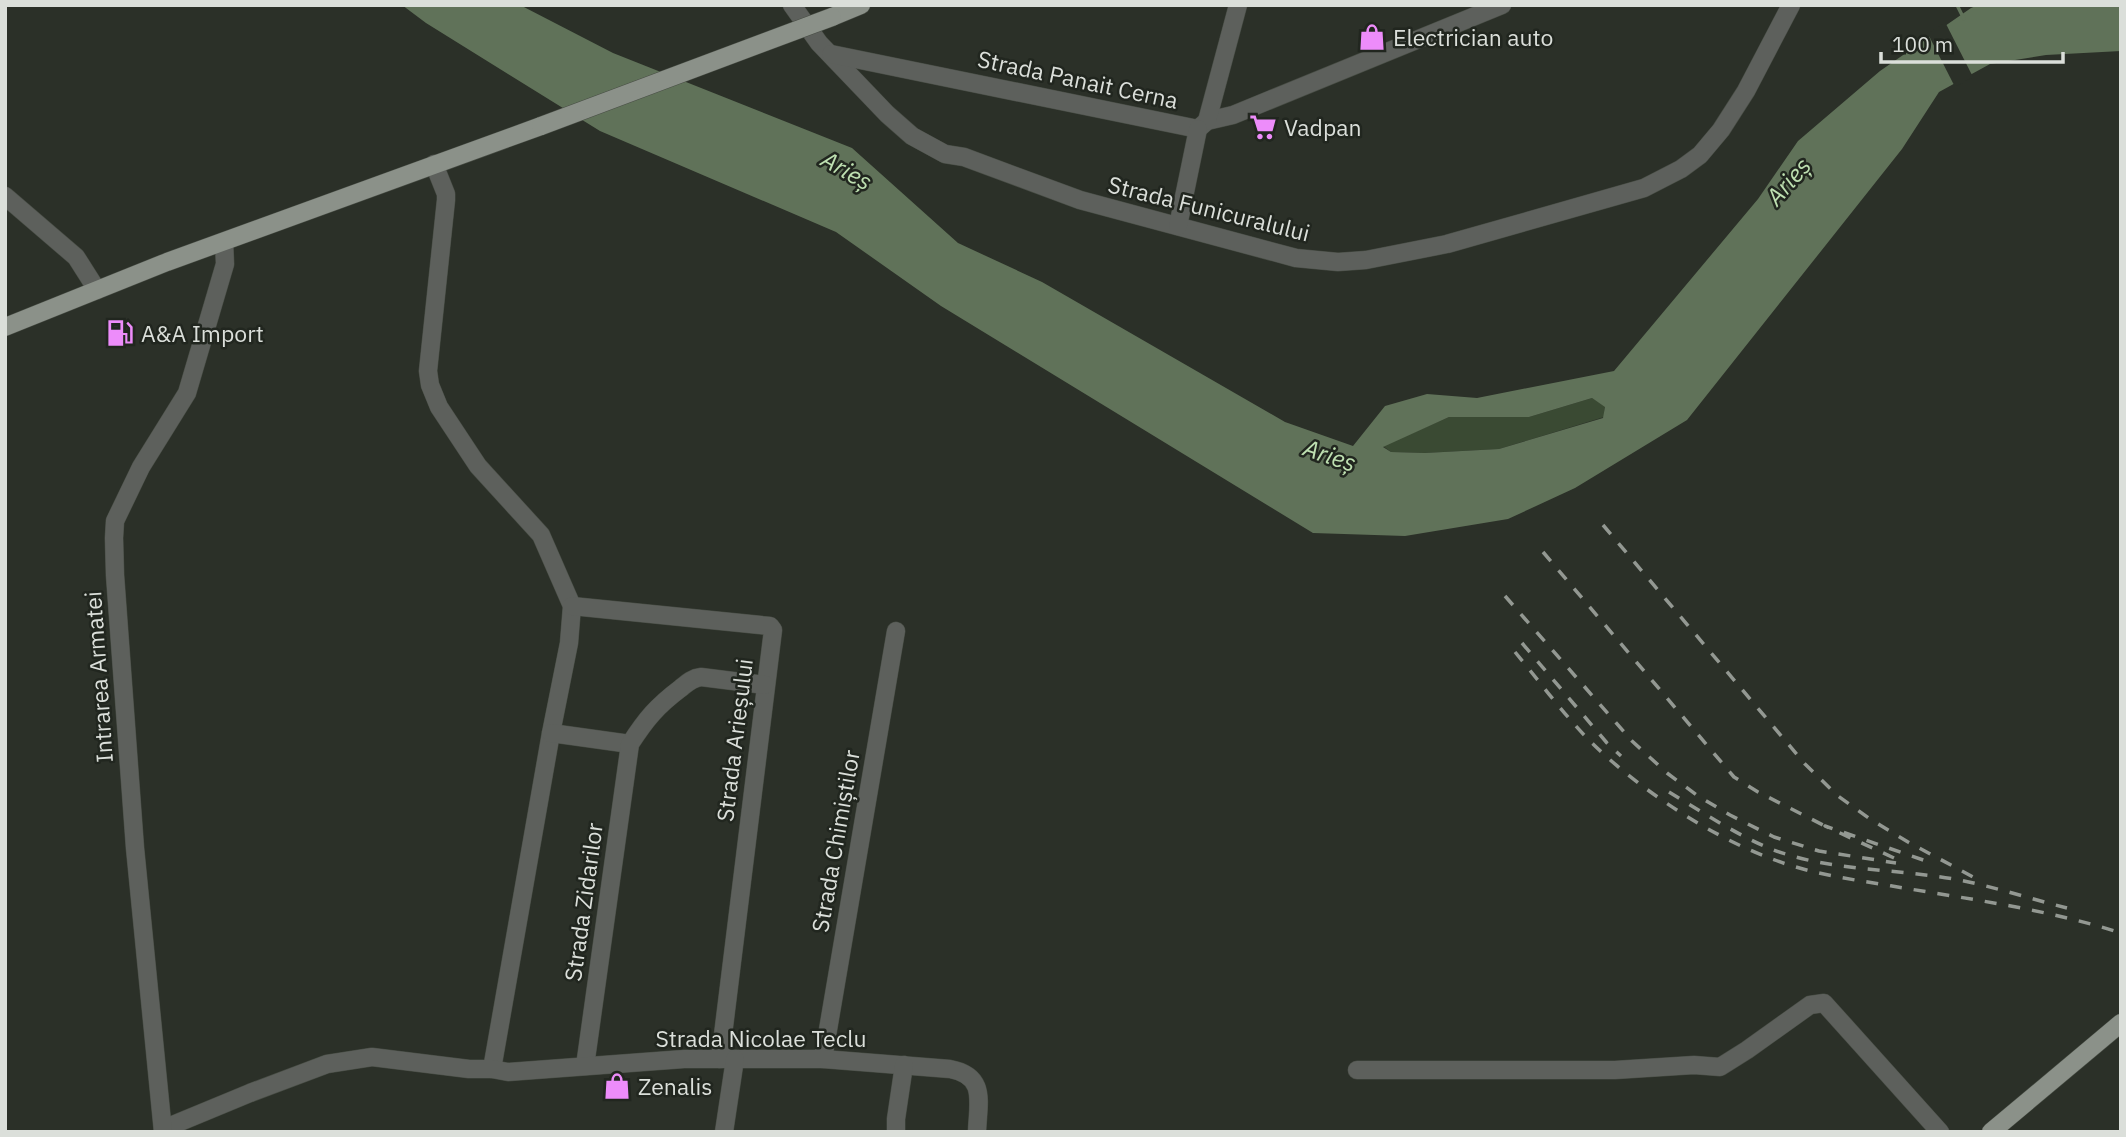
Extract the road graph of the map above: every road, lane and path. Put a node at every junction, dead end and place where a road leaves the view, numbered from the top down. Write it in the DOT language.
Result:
graph roads {
  1 [pos="792,5"];
  2 [pos="861,5"];
  3 [pos="1238,5"];
  4 [pos="1503,5"];
  5 [pos="1791,5"];
  6 [pos="831,54"];
  7 [pos="1203,125"];
  8 [pos="434,164"];
  9 [pos="5,197"];
  10 [pos="1178,226"];
  11 [pos="224,242"];
  12 [pos="97,290"];
  13 [pos="5,327"];
  14 [pos="572,606"];
  15 [pos="896,631"];
  16 [pos="765,685"];
  17 [pos="551,733"];
  18 [pos="630,744"];
  19 [pos="2121,1023"];
  20 [pos="727,1059"];
  21 [pos="823,1059"];
  22 [pos="904,1065"];
  23 [pos="585,1066"];
  24 [pos="492,1069"];
  25 [pos="1357,1070"];
  26 [pos="163,1130"];
  27 [pos="724,1132"];
  28 [pos="897,1132"];
  29 [pos="977,1132"];
  30 [pos="1940,1132"];
  31 [pos="1991,1132"];
  1 -- 6 [label="street, Strada Funicuralului"];
  2 -- 8 [label="main road, bridge"];
  3 -- 7 [label="street"];
  4 -- 7 [label="street, Strada Panait Cerna"];
  5 -- 10 [label="street, Strada Funicuralului"];
  6 -- 7 [label="street, Strada Panait Cerna"];
  6 -- 10 [label="street, Strada Funicuralului"];
  7 -- 10 [label="street"];
  8 -- 11 [label="main road"];
  8 -- 14 [label="street"];
  9 -- 12 [label="street"];
  11 -- 12 [label="main road"];
  11 -- 26 [label="street, Intrarea Armatei"];
  12 -- 13 [label="main road"];
  14 -- 16 [label="street, Strada Arieșului"];
  14 -- 17 [label="street"];
  15 -- 21 [label="street, Strada Chimiștilor"];
  16 -- 18 [label="street, Strada Zidarilor"];
  16 -- 20 [label="street, Strada Arieșului"];
  17 -- 18 [label="street"];
  17 -- 24 [label="street"];
  18 -- 23 [label="street, Strada Zidarilor"];
  19 -- 31 [label="main road"];
  20 -- 21 [label="street, Strada Nicolae Teclu"];
  20 -- 23 [label="street, Strada Nicolae Teclu"];
  20 -- 27 [label="street, Strada Arieșului"];
  21 -- 22 [label="street, Strada Nicolae Teclu"];
  22 -- 28 [label="street"];
  22 -- 29 [label="street, Strada Nicolae Teclu"];
  23 -- 24 [label="street, Strada Nicolae Teclu"];
  24 -- 26 [label="street, Strada Nicolae Teclu"];
  25 -- 30 [label="street"];
}
